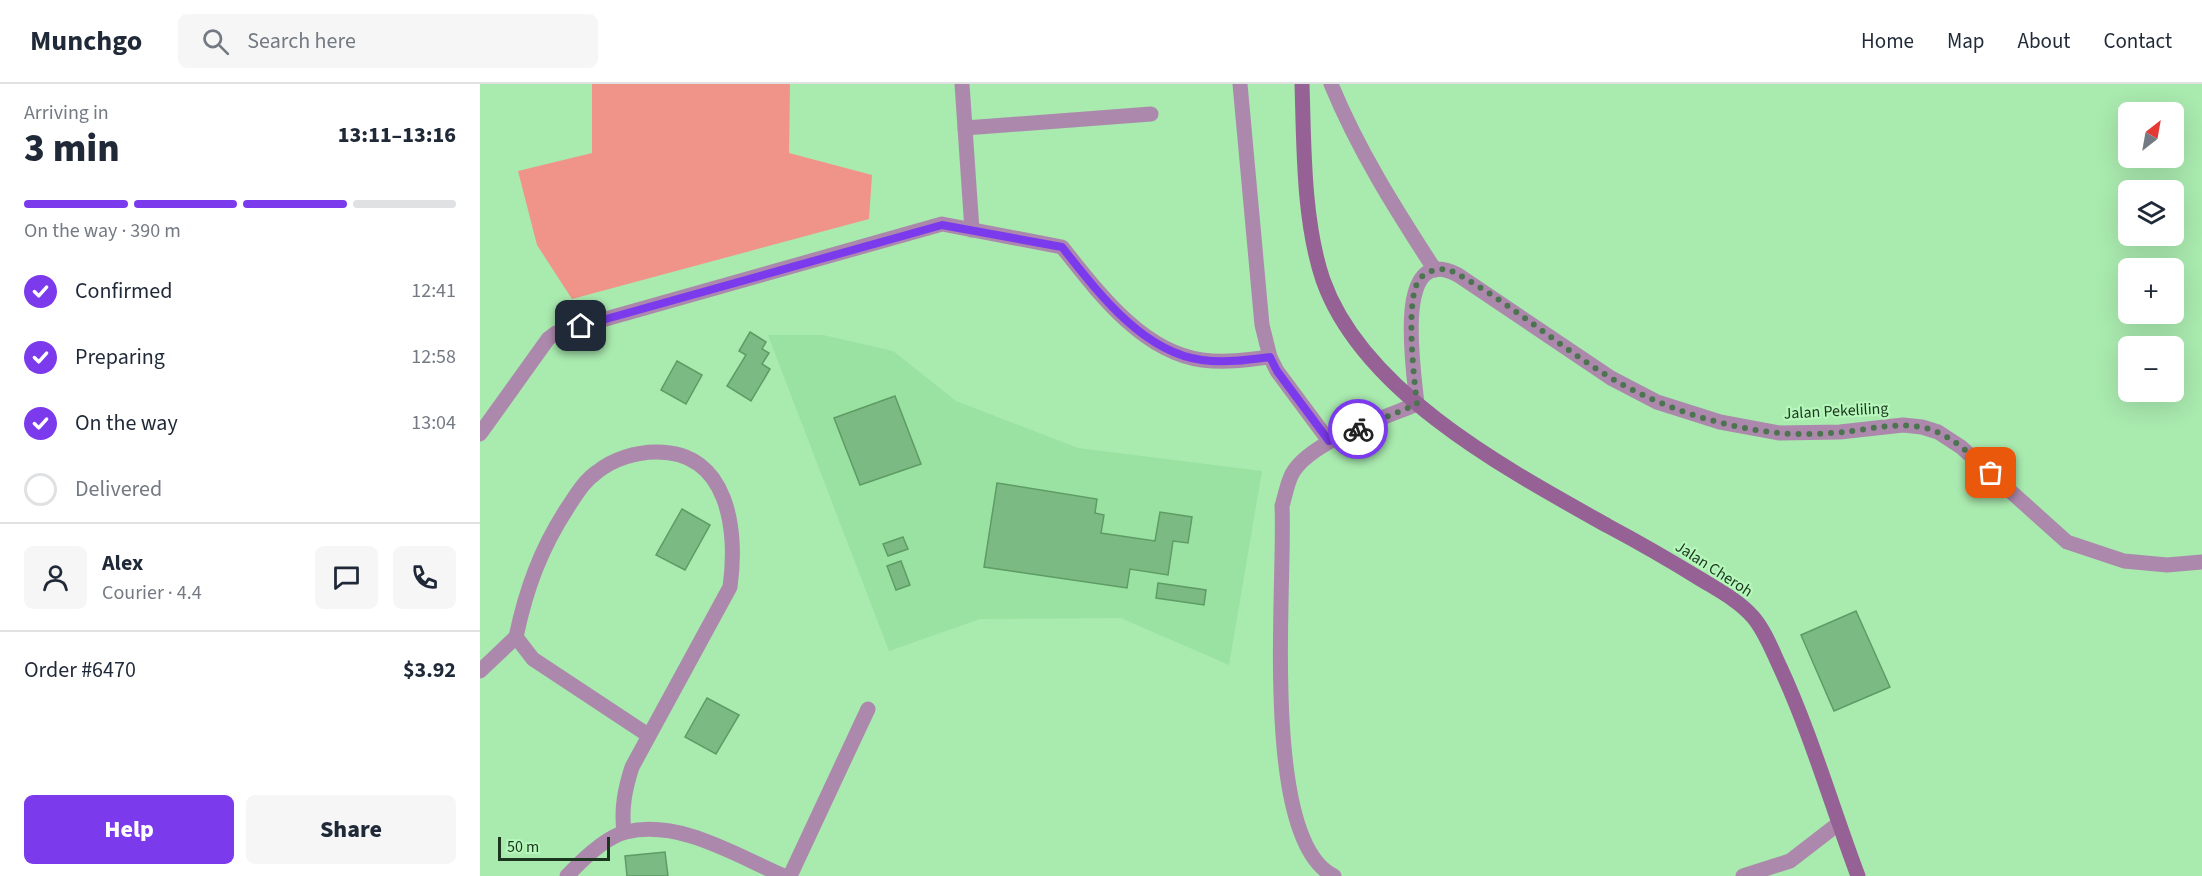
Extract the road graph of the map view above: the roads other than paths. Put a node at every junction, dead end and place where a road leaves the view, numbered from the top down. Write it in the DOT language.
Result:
graph roads {
  1 [pos="962,84"];
  2 [pos="1240,84"];
  3 [pos="1302,84"];
  4 [pos="1331,84"];
  5 [pos="1151,114"];
  6 [pos="965,129"];
  7 [pos="972,230"];
  8 [pos="1435,270"];
  9 [pos="1270,357"];
  10 [pos="1417,404"];
  11 [pos="480,434"];
  12 [pos="1329,441"];
  13 [pos="2202,562"];
  14 [pos="516,637"];
  15 [pos="480,671"];
  16 [pos="868,709"];
  17 [pos="648,735"];
  18 [pos="1838,824"];
  19 [pos="624,832"];
  20 [pos="1762,873"];
  21 [pos="567,876"];
  22 [pos="784,876"];
  23 [pos="790,876"];
  24 [pos="1334,876"];
  25 [pos="1743,876"];
  26 [pos="1858,876"];
  1 -- 6 [label="street"];
  2 -- 9 [label="street"];
  3 -- 10 [label="main road, Jalan Cheroh"];
  4 -- 8 [label="street"];
  5 -- 6 [label="street"];
  6 -- 7 [label="street"];
  7 -- 9 [label="street"];
  7 -- 11 [label="street"];
  8 -- 10 [label="street"];
  8 -- 13 [label="street, Jalan Pekeliling"];
  9 -- 12 [label="street"];
  10 -- 12 [label="street"];
  10 -- 18 [label="main road, Jalan Cheroh"];
  12 -- 24 [label="street"];
  14 -- 15 [label="street"];
  14 -- 17 [label="street"];
  14 -- 17 [label="street"];
  16 -- 23 [label="street"];
  17 -- 19 [label="street"];
  18 -- 20 [label="street"];
  18 -- 26 [label="main road, Jalan Cheroh"];
  19 -- 21 [label="street"];
  19 -- 22 [label="street"];
  20 -- 25 [label="street"];
}
